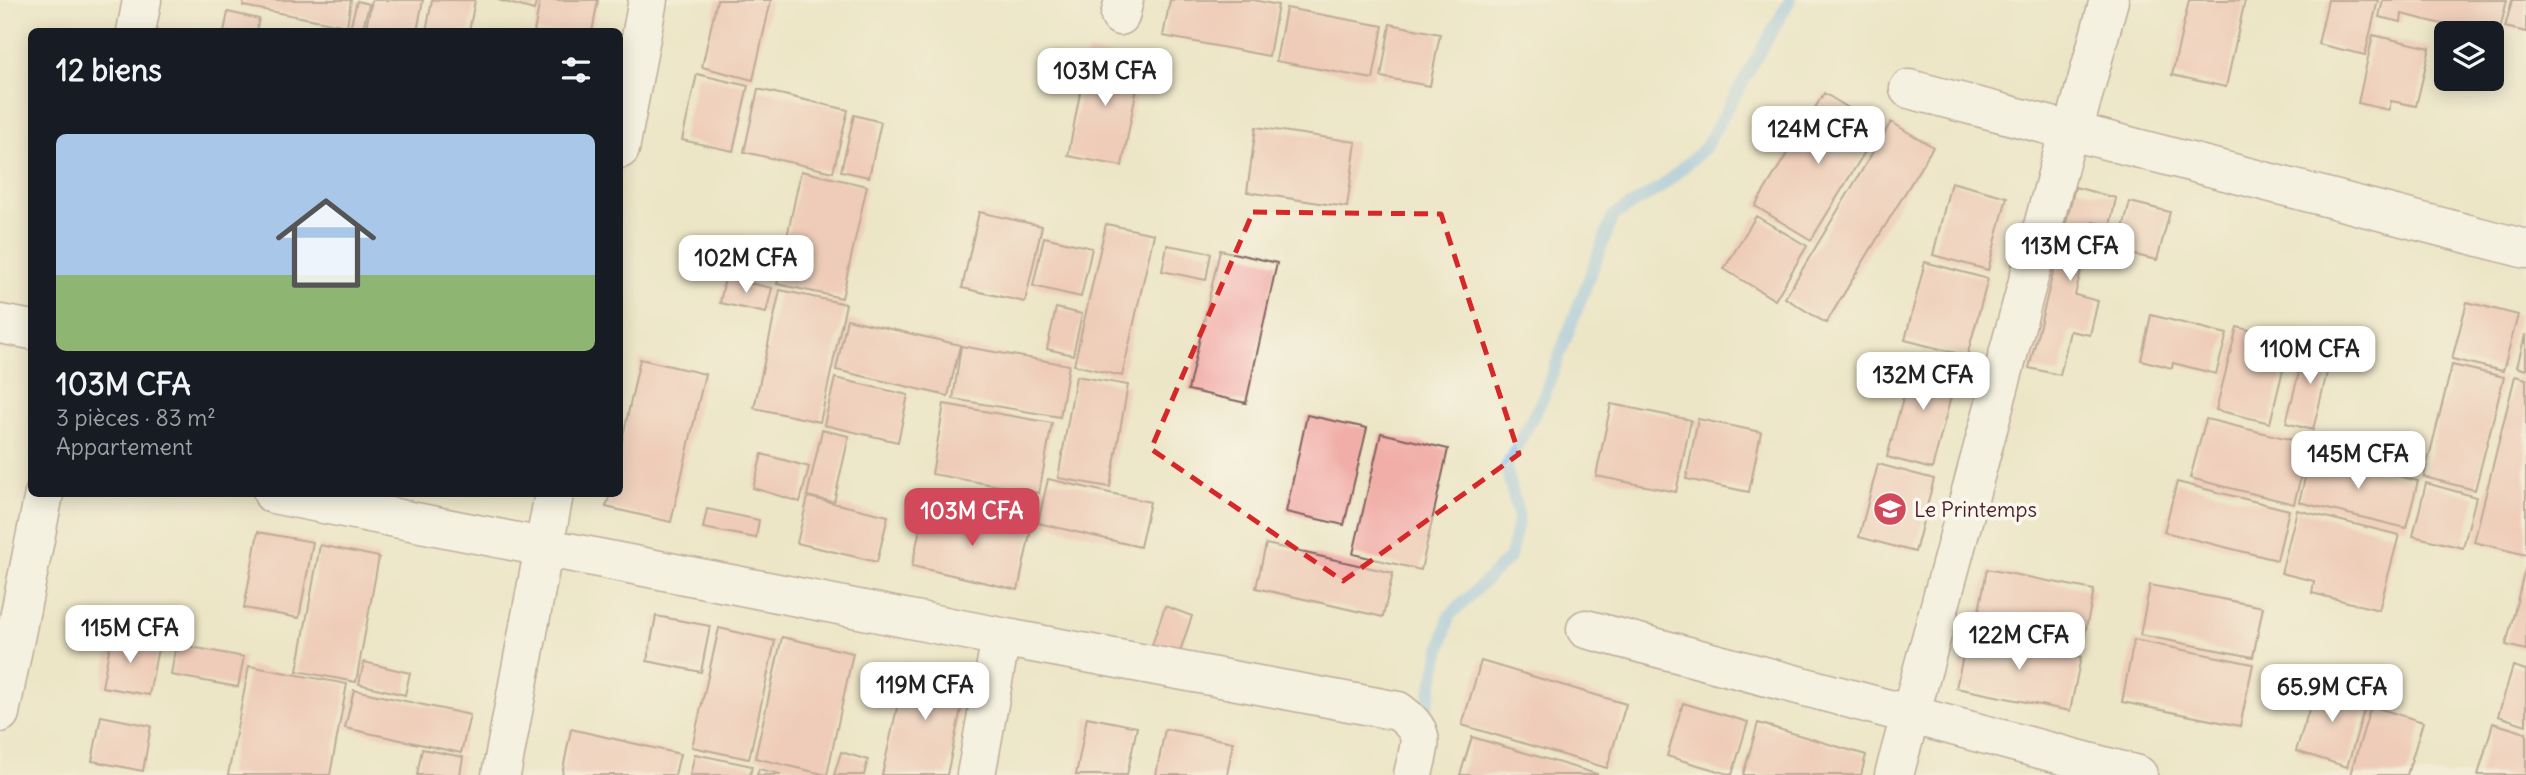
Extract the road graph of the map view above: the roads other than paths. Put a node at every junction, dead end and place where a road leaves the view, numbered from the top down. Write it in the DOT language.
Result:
graph roads {
  1 [pos="142,0"];
  2 [pos="648,0"];
  3 [pos="2109,0"];
  4 [pos="137,28"];
  5 [pos="1909,89"];
  6 [pos="2071,131"];
  7 [pos="623,133"];
  8 [pos="2526,249"];
  9 [pos="0,324"];
  10 [pos="28,329"];
  11 [pos="43,497"];
  12 [pos="288,497"];
  13 [pos="553,497"];
  14 [pos="544,547"];
  15 [pos="1586,629"];
  16 [pos="1001,638"];
  17 [pos="0,713"];
  18 [pos="1912,716"];
  19 [pos="501,775"];
  20 [pos="976,775"];
  21 [pos="1413,775"];
  22 [pos="1894,775"];
  23 [pos="2138,775"];
  1 -- 4 [label="street"];
  2 -- 7 [label="street"];
  3 -- 6 [label="street"];
  5 -- 6 [label="street"];
  6 -- 8 [label="street"];
  6 -- 18 [label="street"];
  9 -- 10 [label="street"];
  11 -- 17 [label="street"];
  12 -- 14 [label="street"];
  13 -- 14 [label="street"];
  14 -- 16 [label="street"];
  14 -- 19 [label="street"];
  15 -- 18 [label="street"];
  16 -- 20 [label="street"];
  16 -- 21 [label="street"];
  18 -- 22 [label="street"];
  18 -- 23 [label="street"];
}
